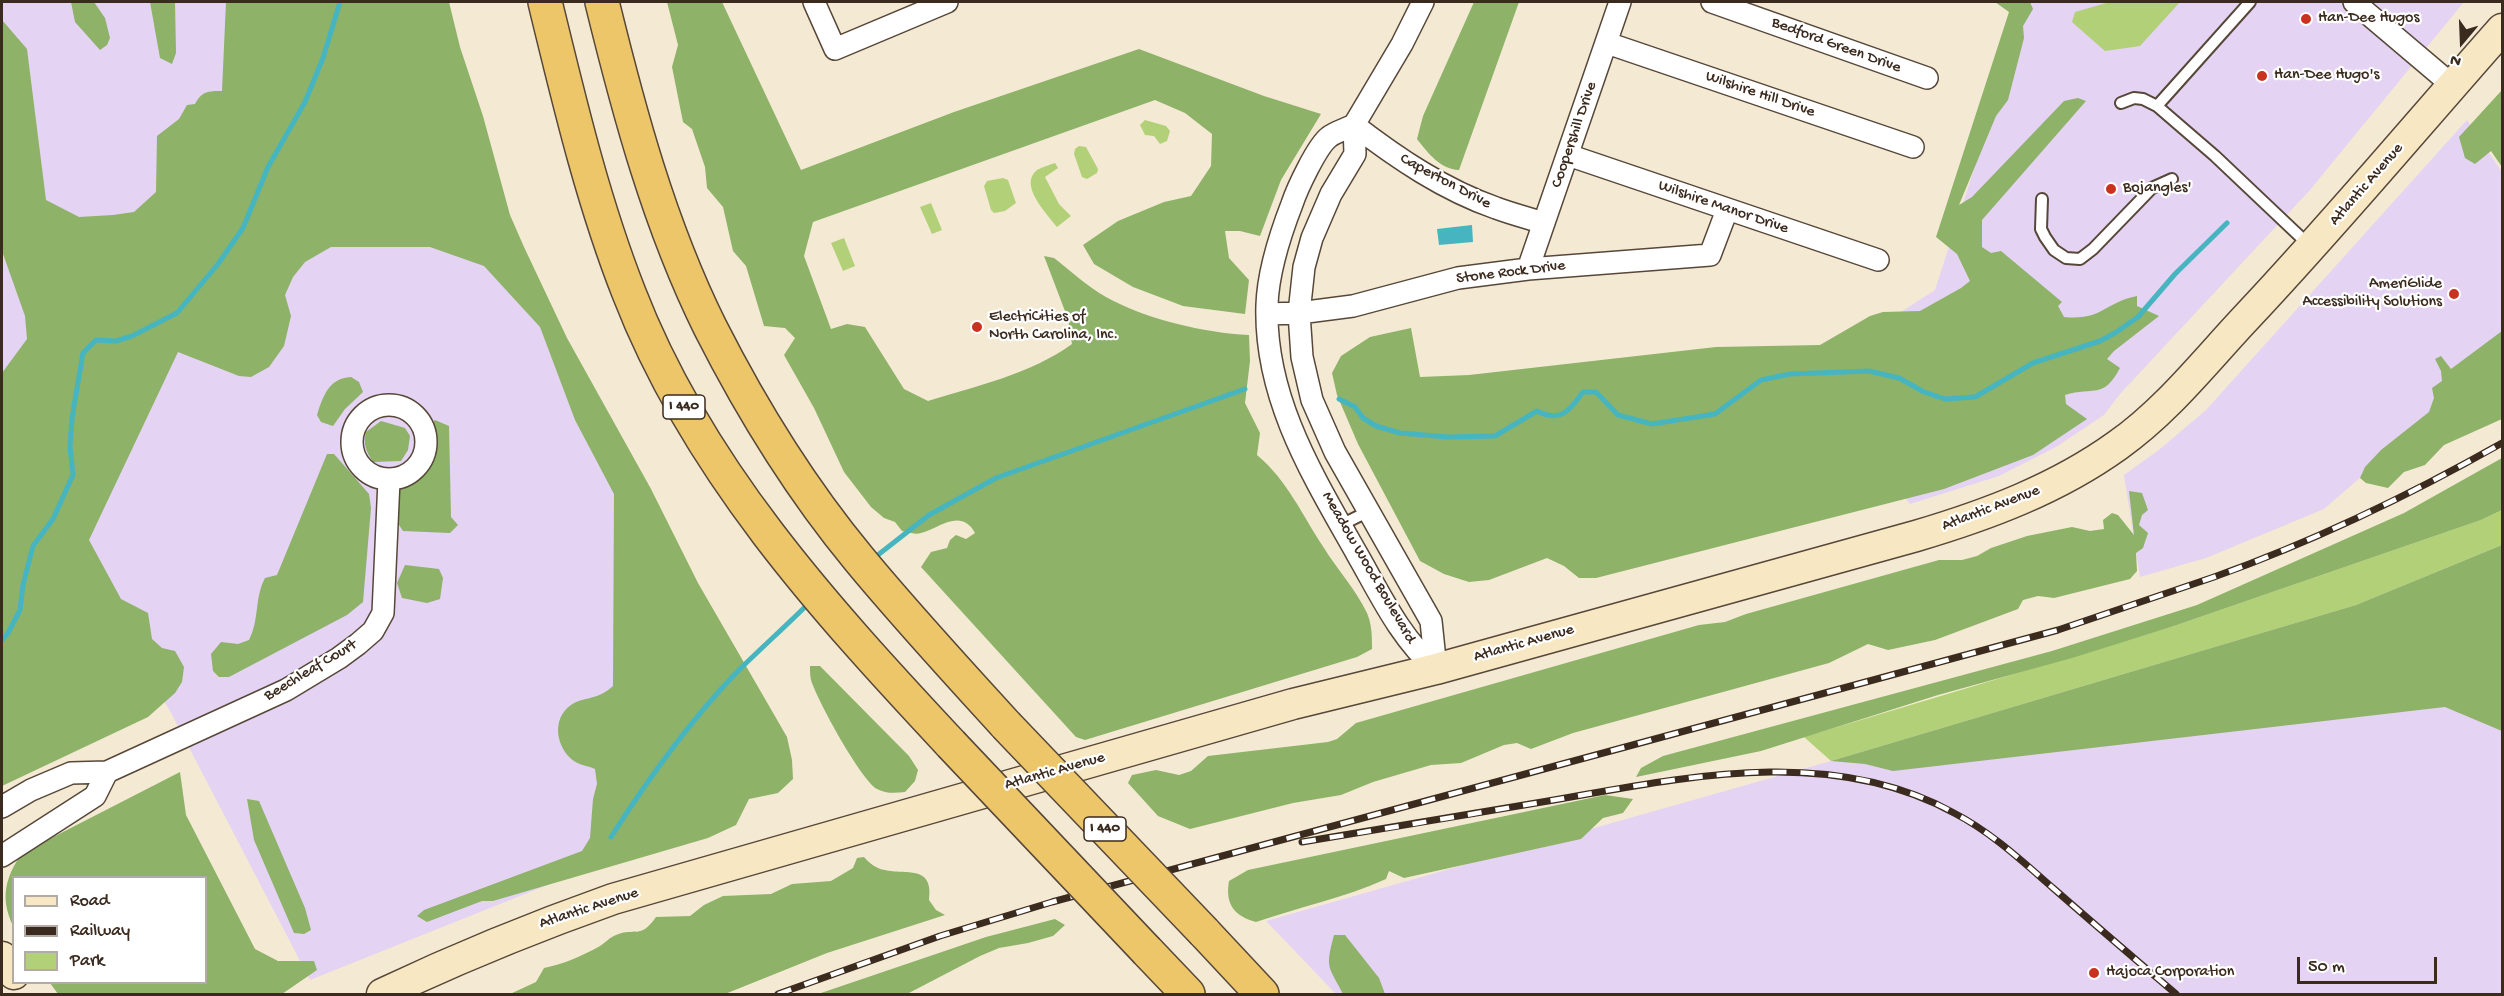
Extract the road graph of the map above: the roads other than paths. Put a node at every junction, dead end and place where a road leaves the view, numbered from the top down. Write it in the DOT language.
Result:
graph roads {
  1 [pos="545,2"];
  2 [pos="602,2"];
  3 [pos="814,2"];
  4 [pos="947,2"];
  5 [pos="1423,2"];
  6 [pos="1620,2"];
  7 [pos="1712,2"];
  8 [pos="2250,2"];
  9 [pos="2354,2"];
  10 [pos="2502,29"];
  11 [pos="1607,43"];
  12 [pos="2491,50"];
  13 [pos="1927,78"];
  14 [pos="2452,85"];
  15 [pos="2121,103"];
  16 [pos="2157,106"];
  17 [pos="1354,125"];
  18 [pos="1913,147"];
  19 [pos="1568,155"];
  20 [pos="2172,179"];
  21 [pos="2042,199"];
  22 [pos="1727,210"];
  23 [pos="1544,223"];
  24 [pos="2312,248"];
  25 [pos="1878,260"];
  26 [pos="1528,269"];
  27 [pos="1299,313"];
  28 [pos="1268,314"];
  29 [pos="389,480"];
  30 [pos="1367,512"];
  31 [pos="1341,525"];
  32 [pos="1436,669"];
  33 [pos="107,772"];
  34 [pos="2,807"];
  35 [pos="2,856"];
  36 [pos="2,957"];
  37 [pos="12,971"];
  38 [pos="382,994"];
  39 [pos="1188,994"];
  40 [pos="1262,994"];
  1 -- 39 [label="highway, I 440, bridge"];
  2 -- 40 [label="highway, I 440, bridge"];
  3 -- 4 [label="street"];
  5 -- 17 [label="street"];
  6 -- 11 [label="street, Coopershill Drive"];
  7 -- 13 [label="street, Bedford Green Drive"];
  8 -- 16 [label="lane"];
  9 -- 14 [label="street"];
  10 -- 12 [label="main road, Atlantic Avenue"];
  11 -- 18 [label="street, Wilshire Hill Drive"];
  11 -- 19 [label="street, Coopershill Drive"];
  12 -- 14 [label="main road, Atlantic Avenue"];
  14 -- 24 [label="main road, Atlantic Avenue"];
  15 -- 16 [label="lane"];
  16 -- 24 [label="lane"];
  17 -- 23 [label="street, Caperton Drive"];
  17 -- 27 [label="street, Meadow Wood Boulevard"];
  17 -- 28 [label="street, Meadow Wood Boulevard"];
  19 -- 22 [label="street, Wilshire Manor Drive"];
  19 -- 23 [label="street, Coopershill Drive"];
  20 -- 21 [label="lane"];
  22 -- 25 [label="street, Wilshire Manor Drive"];
  22 -- 26 [label="street, Stone Rock Drive"];
  23 -- 26 [label="street, Coopershill Drive"];
  24 -- 32 [label="main road, Atlantic Avenue"];
  26 -- 27 [label="street, Stone Rock Drive"];
  27 -- 28 [label="street, Stone Rock Drive"];
  27 -- 30 [label="street, Meadow Wood Boulevard"];
  28 -- 31 [label="street, Meadow Wood Boulevard"];
  29 -- 33 [label="street, Beechleaf Court"];
  30 -- 31 [label="lane"];
  30 -- 32 [label="street, Meadow Wood Boulevard"];
  31 -- 32 [label="street, Meadow Wood Boulevard"];
  32 -- 38 [label="main road, Atlantic Avenue"];
  33 -- 34 [label="street, Beechleaf Court"];
  33 -- 35 [label="street"];
  36 -- 37 [label="main road"];
}
